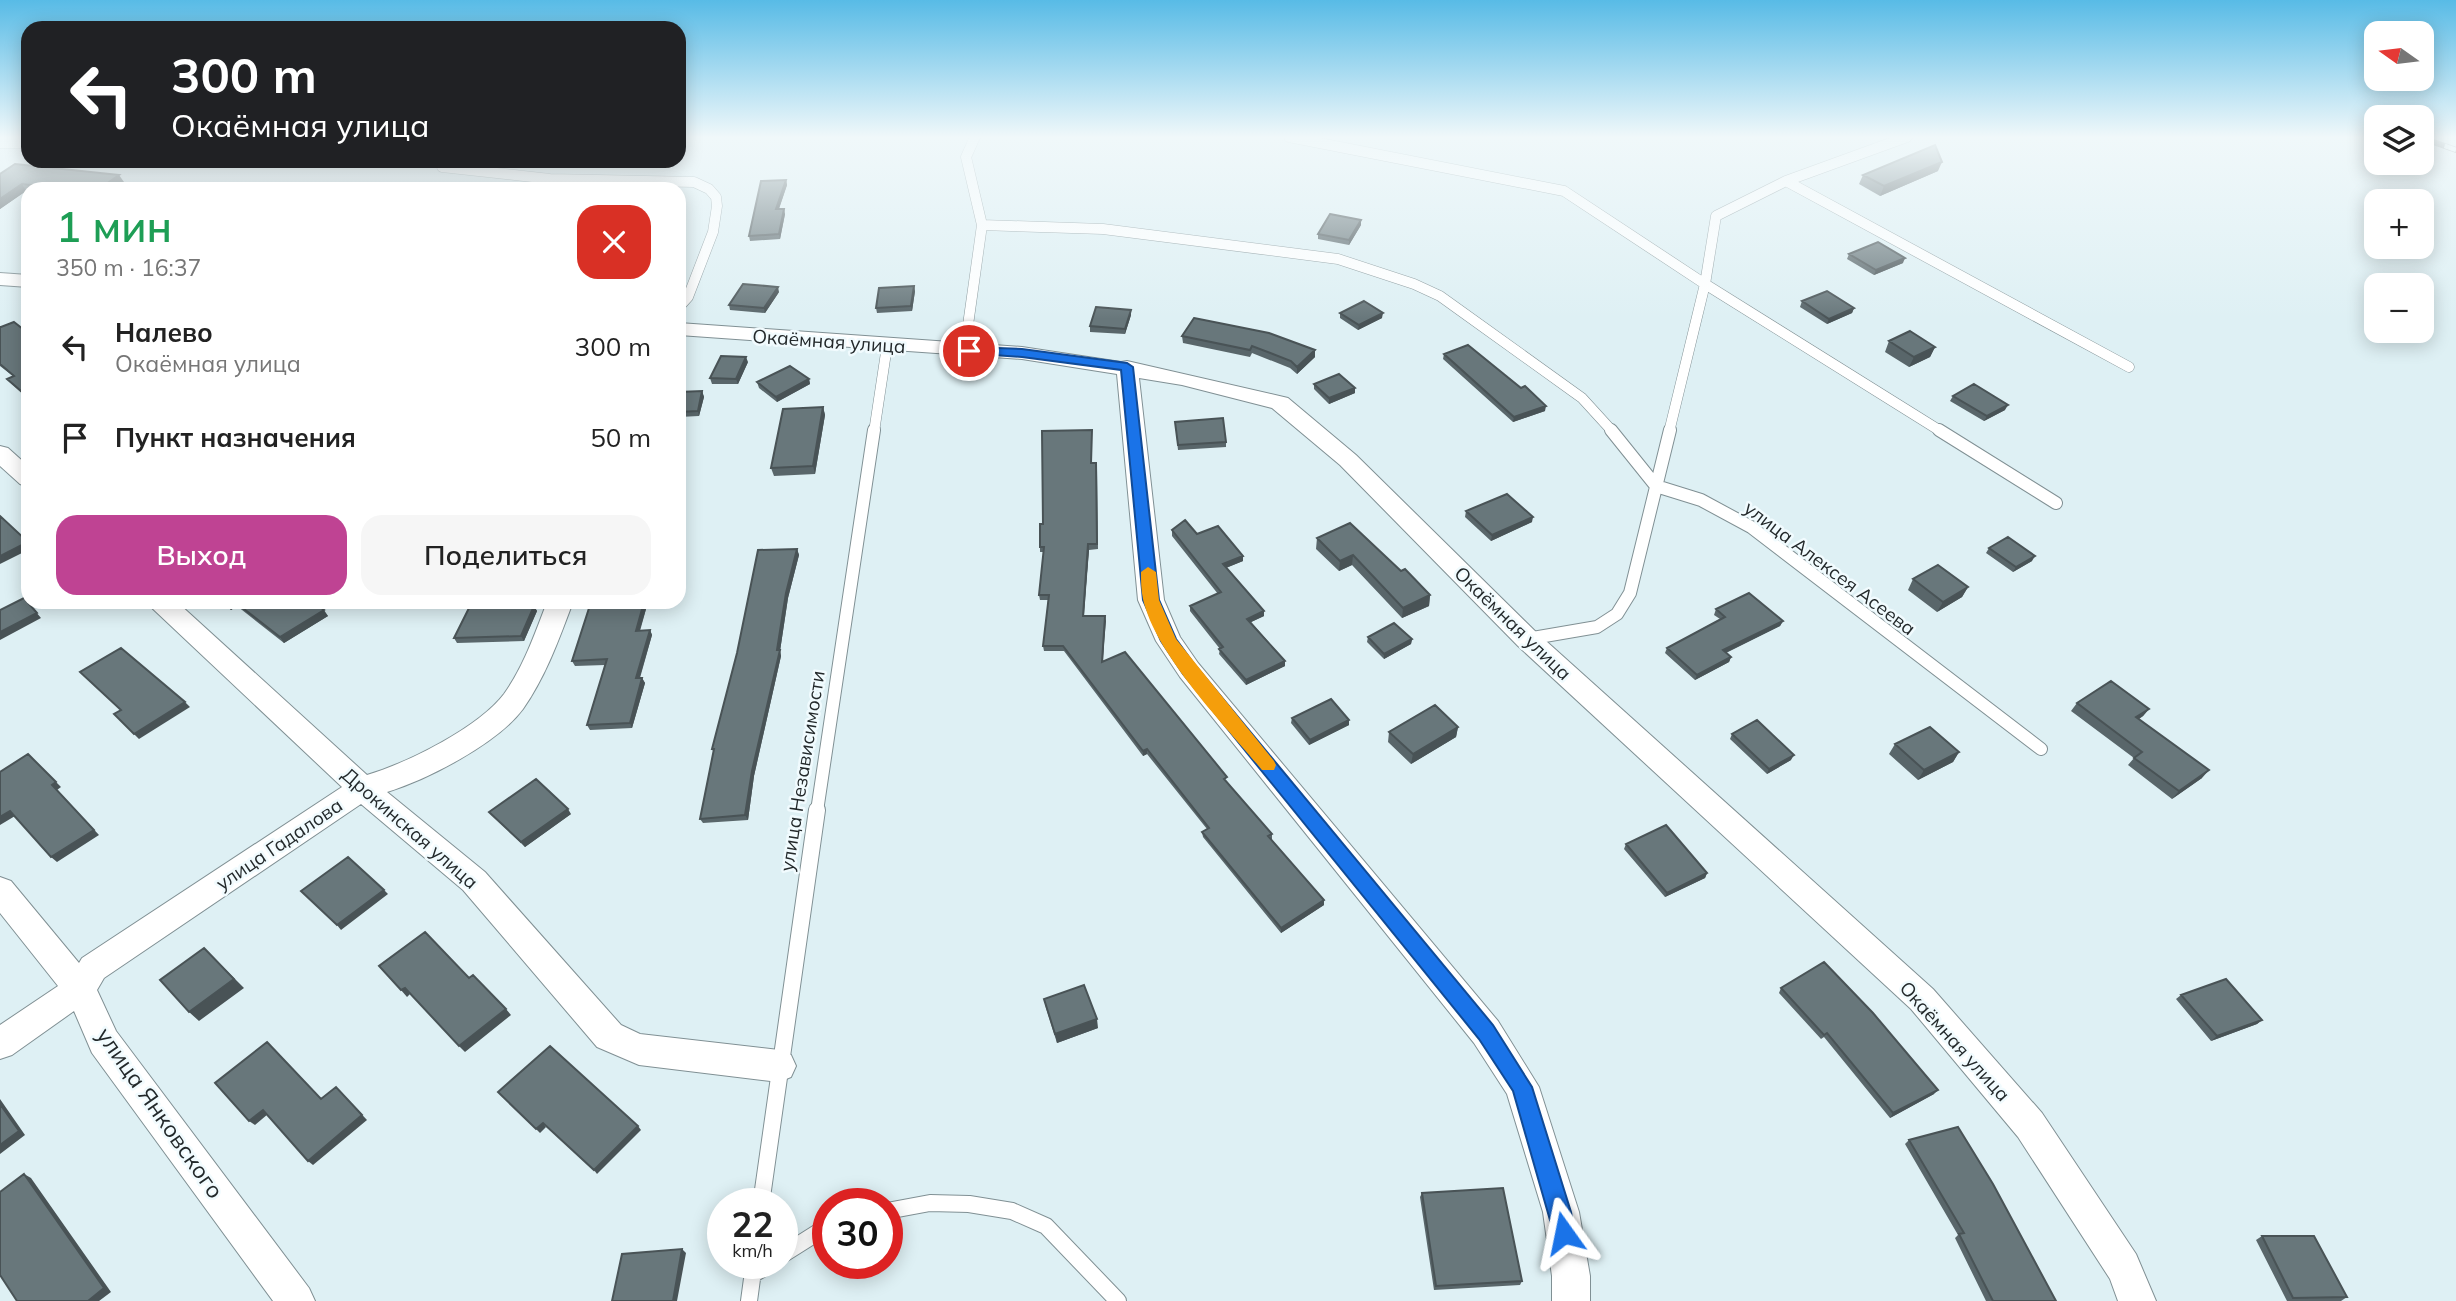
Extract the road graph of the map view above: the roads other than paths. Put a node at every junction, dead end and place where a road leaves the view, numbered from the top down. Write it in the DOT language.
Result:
graph roads {
  1 [pos="716,198"];
  2 [pos="976,198"];
  3 [pos="1574,198"];
  4 [pos="1753,198"];
  5 [pos="1817,198"];
  6 [pos="982,225"];
  7 [pos="0,279"];
  8 [pos="21,280"];
  9 [pos="1705,284"];
  10 [pos="686,299"];
  11 [pos="686,330"];
  12 [pos="887,346"];
  13 [pos="943,349"];
  14 [pos="1127,367"];
  15 [pos="2129,367"];
  16 [pos="0,453"];
  17 [pos="21,472"];
  18 [pos="1656,486"];
  19 [pos="2056,503"];
  20 [pos="169,609"];
  21 [pos="557,609"];
  22 [pos="1527,639"];
  23 [pos="2040,749"];
  24 [pos="362,788"];
  25 [pos="0,890"];
  26 [pos="80,989"];
  27 [pos="0,1044"];
  28 [pos="779,1066"];
  29 [pos="763,1188"];
  30 [pos="903,1208"];
  31 [pos="752,1279"];
  32 [pos="296,1301"];
  33 [pos="749,1301"];
  34 [pos="1118,1301"];
  35 [pos="1571,1301"];
  36 [pos="2137,1301"];
  1 -- 10 [label="lane"];
  2 -- 6 [label="lane"];
  3 -- 9 [label="lane"];
  4 -- 9 [label="lane"];
  5 -- 15 [label="lane"];
  6 -- 13 [label="lane"];
  6 -- 18 [label="lane"];
  7 -- 8 [label="street"];
  9 -- 18 [label="lane"];
  9 -- 19 [label="lane"];
  11 -- 12 [label="street, Окаёмная улица"];
  12 -- 13 [label="street, Окаёмная улица"];
  12 -- 28 [label="lane, улица Независимости"];
  13 -- 14 [label="street, Окаёмная улица"];
  14 -- 22 [label="street, Окаёмная улица"];
  14 -- 35 [label="street"];
  16 -- 17 [label="street"];
  18 -- 22 [label="lane"];
  18 -- 23 [label="lane, улица Алексея Асеева"];
  20 -- 24 [label="street, Дрокинская улица"];
  21 -- 24 [label="street, улица Гадалова"];
  22 -- 36 [label="street, Окаёмная улица"];
  24 -- 26 [label="street, улица Гадалова"];
  24 -- 28 [label="street, Дрокинская улица"];
  25 -- 26 [label="street, улица Янковского"];
  26 -- 27 [label="street, улица Гадалова"];
  26 -- 32 [label="street, улица Янковского"];
  28 -- 29 [label="lane, улица Независимости"];
  30 -- 34 [label="lane"];
  31 -- 33 [label="lane"];
}
